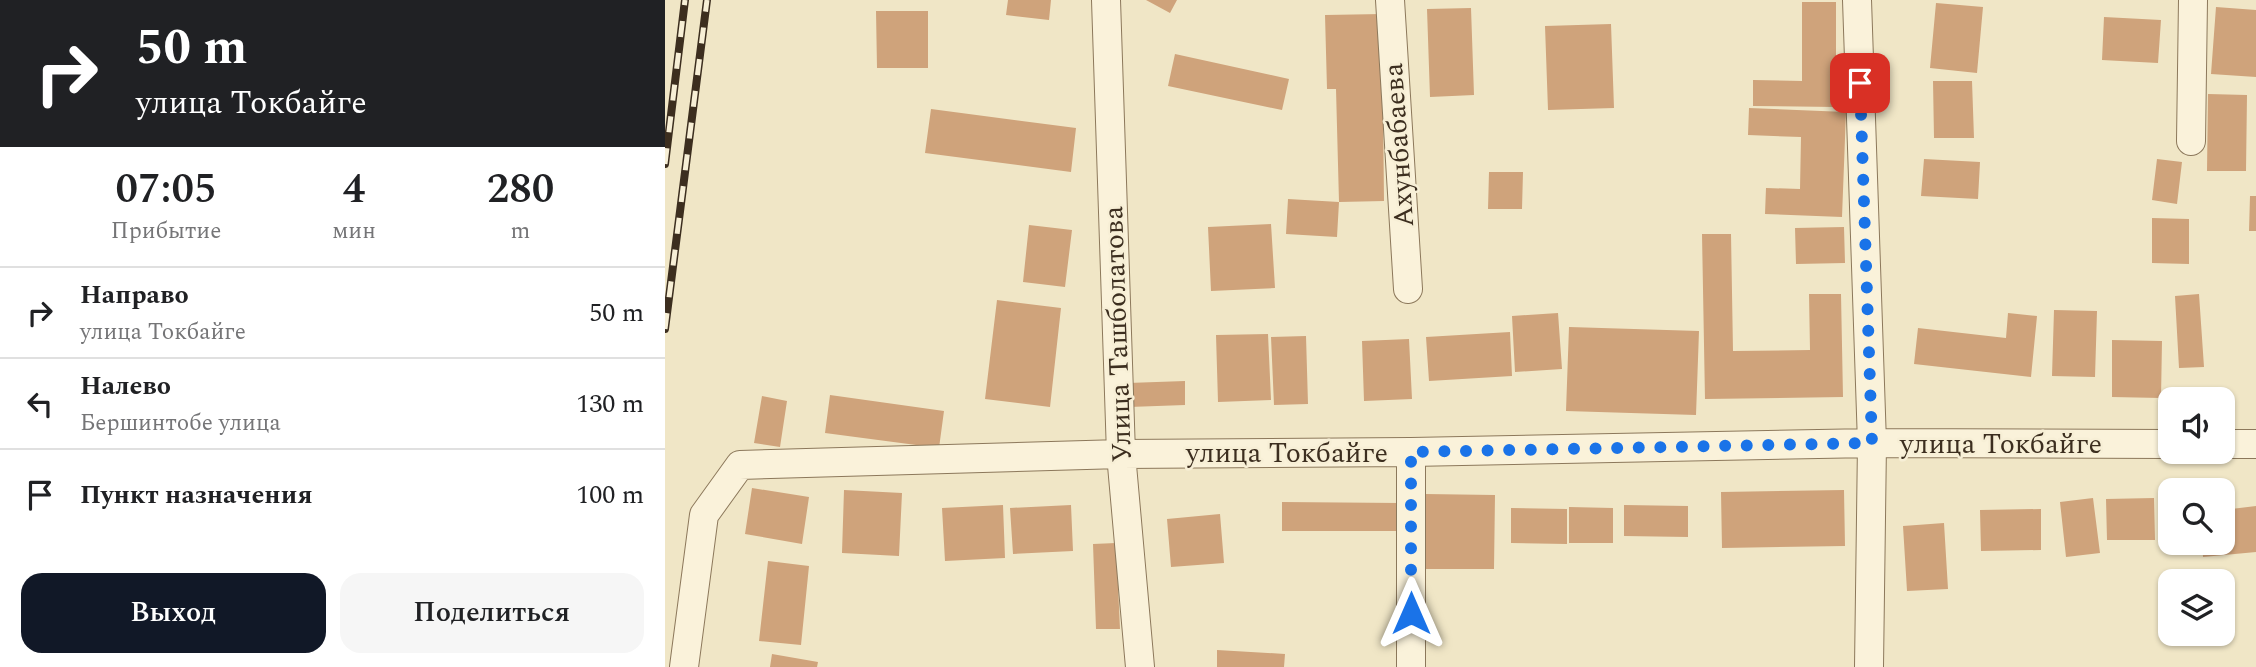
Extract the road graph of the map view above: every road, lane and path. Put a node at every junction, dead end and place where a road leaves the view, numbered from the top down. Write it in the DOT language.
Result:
graph roads {
  1 [pos="1106,0"];
  2 [pos="1390,0"];
  3 [pos="1857,0"];
  4 [pos="2193,0"];
  5 [pos="2191,141"];
  6 [pos="1408,289"];
  7 [pos="1872,443"];
  8 [pos="2158,444"];
  9 [pos="2235,444"];
  10 [pos="2256,444"];
  11 [pos="1411,452"];
  12 [pos="1121,454"];
  13 [pos="684,667"];
  14 [pos="1140,667"];
  15 [pos="1411,667"];
  16 [pos="1869,667"];
  1 -- 12 [label="street, Улица Ташболатова"];
  2 -- 6 [label="street, Ахунбабаева"];
  3 -- 7 [label="street"];
  4 -- 5 [label="street"];
  7 -- 8 [label="street, улица Токбайге"];
  7 -- 11 [label="street, улица Токбайге"];
  7 -- 16 [label="street"];
  9 -- 10 [label="street"];
  11 -- 12 [label="street, улица Токбайге"];
  11 -- 15 [label="street"];
  12 -- 13 [label="street, улица Токбайге"];
  12 -- 14 [label="street, Улица Ташболатова"];
}
